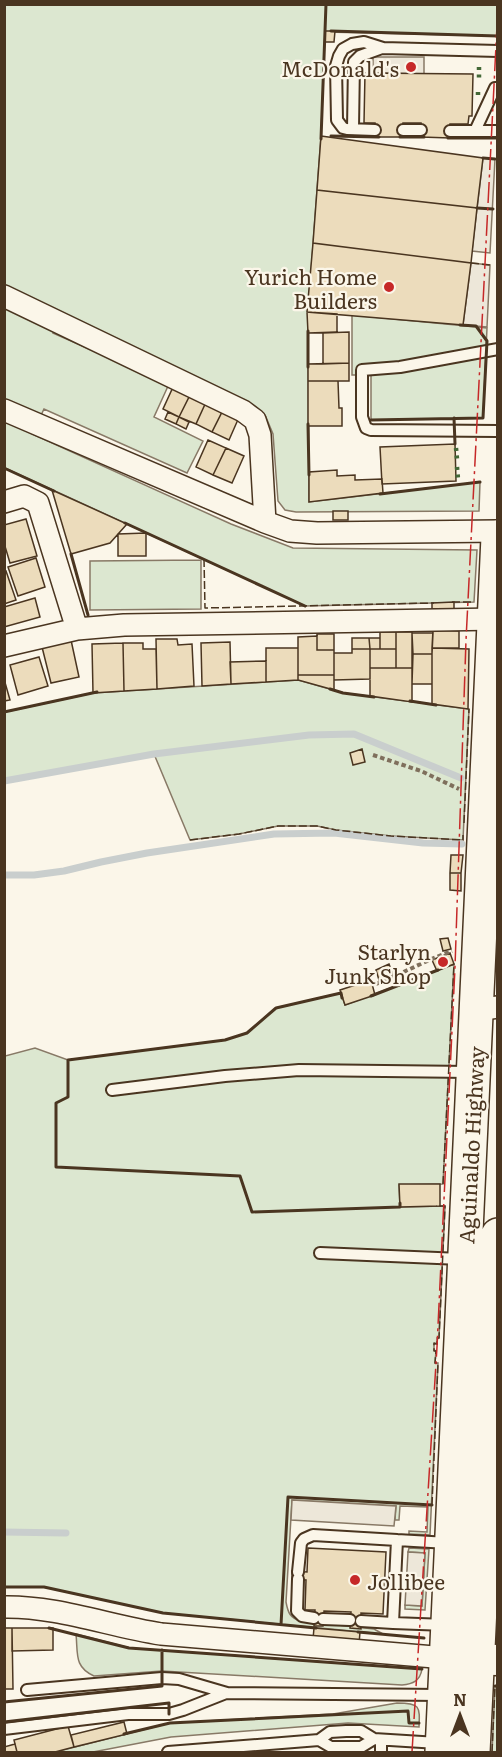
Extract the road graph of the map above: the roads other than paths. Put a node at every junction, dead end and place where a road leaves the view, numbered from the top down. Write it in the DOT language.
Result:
graph roads {
  1 [pos="382,48"];
  2 [pos="498,51"];
  3 [pos="498,88"];
  4 [pos="353,129"];
  5 [pos="375,130"];
  6 [pos="403,130"];
  7 [pos="421,130"];
  8 [pos="450,131"];
  9 [pos="475,131"];
  10 [pos="498,131"];
  11 [pos="4,296"];
  12 [pos="498,349"];
  13 [pos="4,410"];
  14 [pos="498,431"];
  15 [pos="4,502"];
  16 [pos="265,522"];
  17 [pos="498,531"];
  18 [pos="498,537"];
  19 [pos="496,619"];
  20 [pos="77,629"];
  21 [pos="4,646"];
  22 [pos="487,1009"];
  23 [pos="473,1072"];
  24 [pos="111,1090"];
  25 [pos="498,1234"];
  26 [pos="320,1253"];
  27 [pos="464,1259"];
  28 [pos="398,1540"];
  29 [pos="452,1543"];
  30 [pos="4,1607"];
  31 [pos="393,1623"];
  32 [pos="448,1625"];
  33 [pos="474,1659"];
  34 [pos="27,1690"];
  35 [pos="227,1693"];
  36 [pos="445,1695"];
  37 [pos="4,1729"];
  38 [pos="378,1739"];
  39 [pos="319,1740"];
  40 [pos="458,1747"];
  41 [pos="262,1749"];
  42 [pos="168,1752"];
  43 [pos="381,1752"];
  1 -- 2 [label="lane"];
  1 -- 4 [label="lane"];
  1 -- 4 [label="lane"];
  3 -- 9 [label="lane"];
  4 -- 5 [label="lane"];
  6 -- 7 [label="lane"];
  8 -- 9 [label="lane"];
  9 -- 10 [label="lane"];
  11 -- 16 [label="street"];
  12 -- 14 [label="lane"];
  13 -- 16 [label="street"];
  15 -- 20 [label="street"];
  16 -- 17 [label="street"];
  18 -- 19 [label="highway, Aguinaldo Highway"];
  19 -- 20 [label="street"];
  19 -- 22 [label="highway, Aguinaldo Highway"];
  20 -- 21 [label="street"];
  22 -- 23 [label="highway, Aguinaldo Highway"];
  23 -- 24 [label="lane"];
  23 -- 27 [label="highway, Aguinaldo Highway"];
  25 -- 33 [label="highway, Aguinaldo Highway"];
  26 -- 27 [label="lane"];
  27 -- 29 [label="highway, Aguinaldo Highway"];
  28 -- 29 [label="lane"];
  28 -- 31 [label="lane"];
  28 -- 31 [label="lane"];
  29 -- 32 [label="highway, Aguinaldo Highway"];
  30 -- 33 [label="street"];
  31 -- 32 [label="lane"];
  32 -- 33 [label="highway, Aguinaldo Highway"];
  33 -- 36 [label="highway, Aguinaldo Highway"];
  33 -- 40 [label="highway, Aguinaldo Highway"];
  34 -- 35 [label="lane"];
  35 -- 36 [label="lane"];
  35 -- 37 [label="lane"];
  36 -- 40 [label="highway, Aguinaldo Highway"];
  38 -- 39 [label="lane"];
  38 -- 39 [label="lane"];
  38 -- 40 [label="lane"];
  38 -- 43 [label="lane"];
  39 -- 41 [label="lane"];
  41 -- 42 [label="lane"];
}
